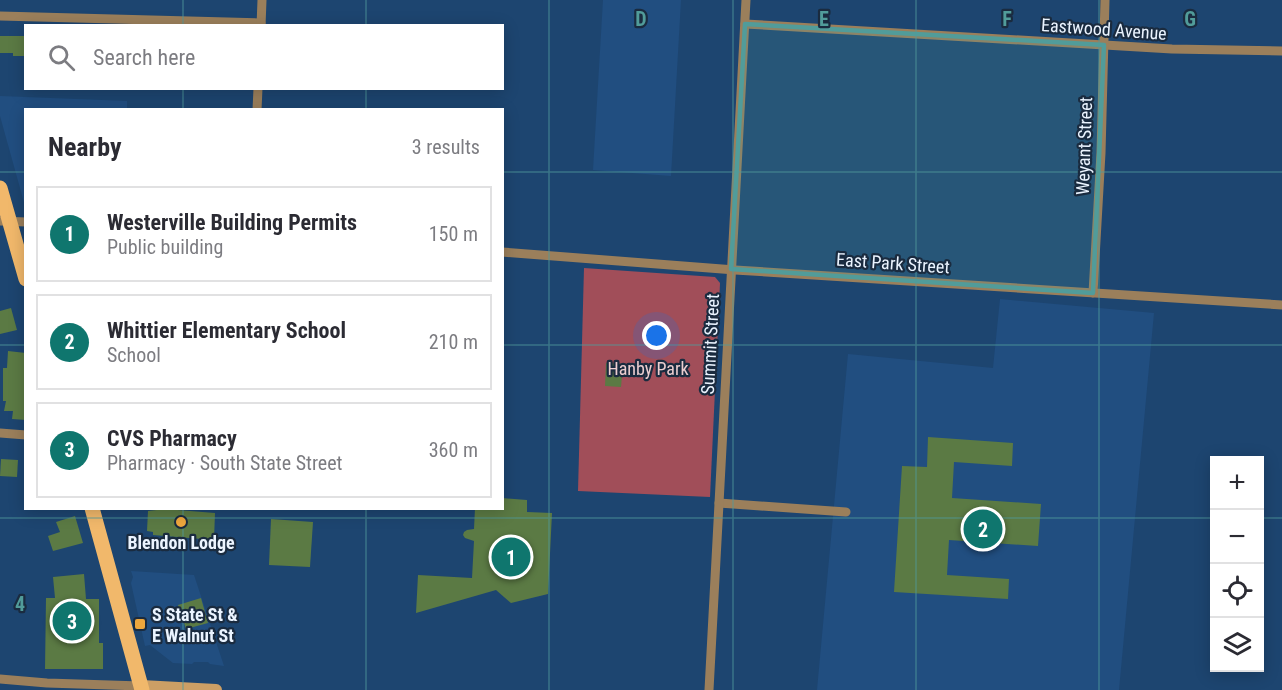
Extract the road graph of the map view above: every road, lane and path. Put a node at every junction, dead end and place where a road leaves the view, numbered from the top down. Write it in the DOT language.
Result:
graph roads {
  1 [pos="262,0"];
  2 [pos="746,0"];
  3 [pos="1105,0"];
  4 [pos="0,16"];
  5 [pos="261,24"];
  6 [pos="745,24"];
  7 [pos="1104,45"];
  8 [pos="1282,51"];
  9 [pos="258,90"];
  10 [pos="257,108"];
  11 [pos="0,188"];
  12 [pos="5,221"];
  13 [pos="24,222"];
  14 [pos="504,252"];
  15 [pos="731,269"];
  16 [pos="24,273"];
  17 [pos="1093,293"];
  18 [pos="1282,305"];
  19 [pos="0,433"];
  20 [pos="24,435"];
  21 [pos="719,503"];
  22 [pos="93,510"];
  23 [pos="846,512"];
  24 [pos="0,679"];
  25 [pos="141,688"];
  26 [pos="216,690"];
  27 [pos="709,690"];
  1 -- 5 [label="street"];
  2 -- 6 [label="street, Summit Street"];
  3 -- 7 [label="street, Weyant Street"];
  4 -- 5 [label="street"];
  6 -- 7 [label="street, Eastwood Avenue"];
  6 -- 15 [label="street, Summit Street"];
  7 -- 8 [label="street, Eastwood Avenue"];
  7 -- 17 [label="street, Weyant Street"];
  9 -- 10 [label="street"];
  11 -- 12 [label="main road"];
  12 -- 13 [label="street"];
  12 -- 16 [label="main road"];
  14 -- 15 [label="street, East Park Street"];
  15 -- 17 [label="street, East Park Street"];
  15 -- 21 [label="street, Summit Street"];
  17 -- 18 [label="street, East Park Street"];
  19 -- 20 [label="street"];
  21 -- 23 [label="street"];
  21 -- 27 [label="street, Summit Street"];
  22 -- 25 [label="main road"];
  24 -- 25 [label="street"];
  25 -- 26 [label="main road"];
}
